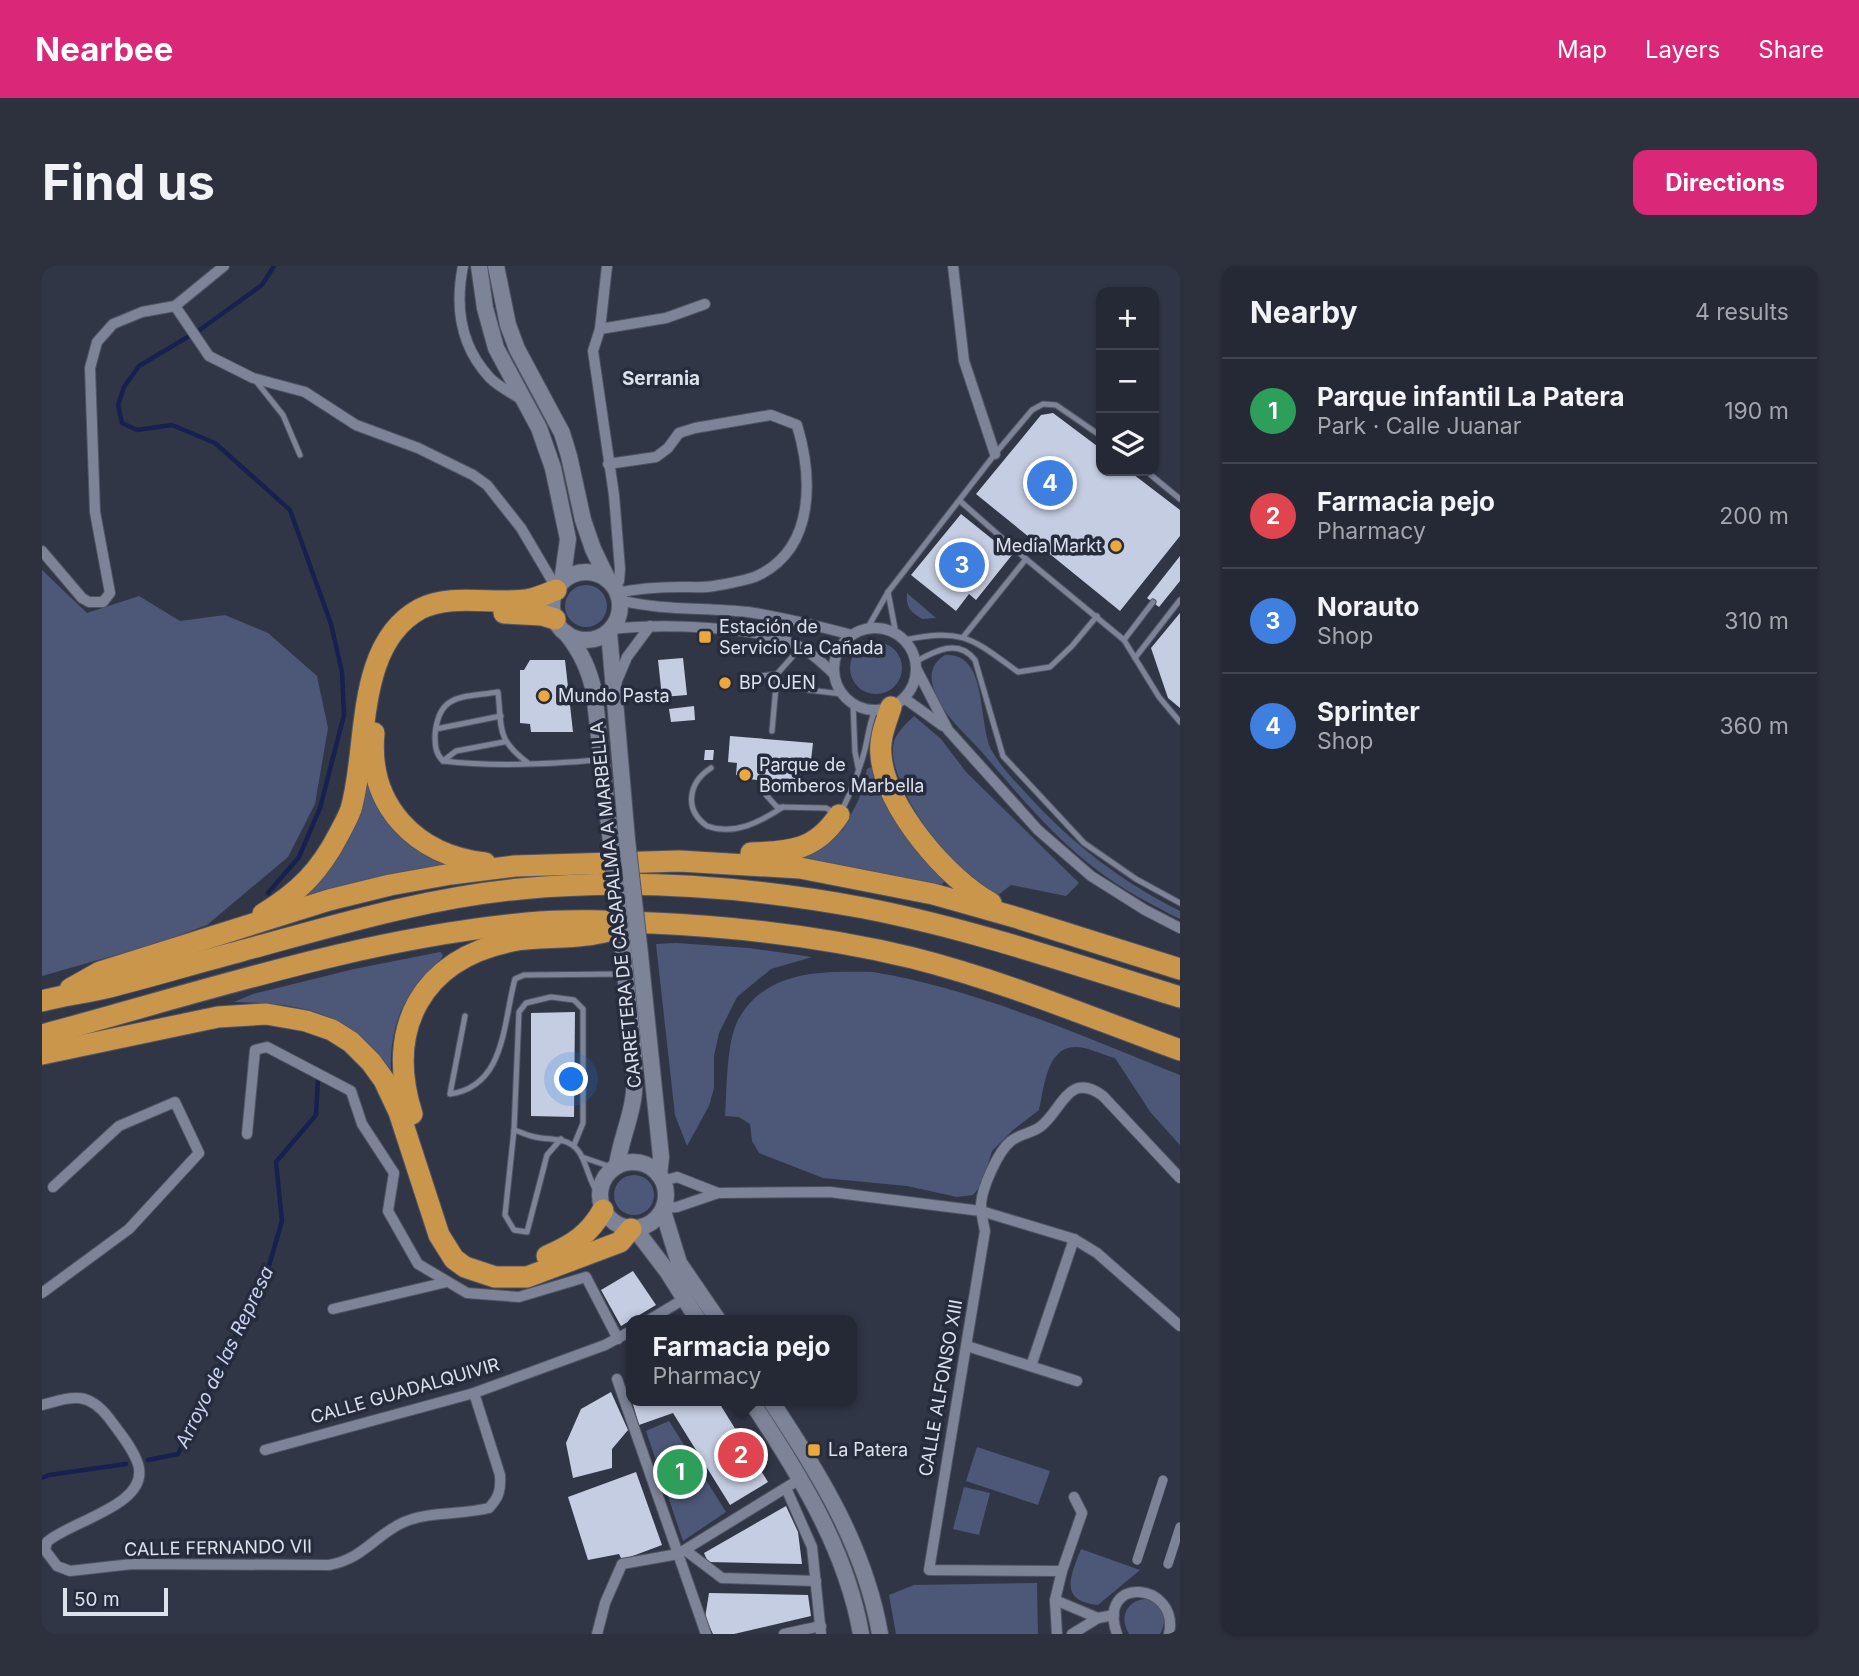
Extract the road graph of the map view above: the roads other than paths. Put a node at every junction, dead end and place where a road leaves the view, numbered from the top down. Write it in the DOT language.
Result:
graph roads {
  1 [pos="224,266"];
  2 [pos="463,266"];
  3 [pos="479,266"];
  4 [pos="496,266"];
  5 [pos="607,266"];
  6 [pos="953,266"];
  7 [pos="705,304"];
  8 [pos="175,306"];
  9 [pos="600,329"];
  10 [pos="253,378"];
  11 [pos="525,402"];
  12 [pos="1096,432"];
  13 [pos="995,454"];
  14 [pos="300,455"];
  15 [pos="608,464"];
  16 [pos="1152,476"];
  17 [pos="1180,499"];
  18 [pos="960,501"];
  19 [pos="42,551"];
  20 [pos="1026,559"];
  21 [pos="559,587"];
  22 [pos="614,590"];
  23 [pos="888,592"];
  24 [pos="1180,600"];
  25 [pos="1153,602"];
  26 [pos="1097,616"];
  27 [pos="561,626"];
  28 [pos="650,626"];
  29 [pos="867,629"];
  30 [pos="610,630"];
  31 [pos="852,635"];
  32 [pos="964,636"];
  33 [pos="900,637"];
  34 [pos="1124,640"];
  35 [pos="802,647"];
  36 [pos="1135,658"];
  37 [pos="916,665"];
  38 [pos="777,674"];
  39 [pos="834,674"];
  40 [pos="745,678"];
  41 [pos="776,687"];
  42 [pos="613,690"];
  43 [pos="842,694"];
  44 [pos="853,704"];
  45 [pos="890,705"];
  46 [pos="501,716"];
  47 [pos="1180,722"];
  48 [pos="436,729"];
  49 [pos="948,730"];
  50 [pos="772,731"];
  51 [pos="504,742"];
  52 [pos="602,760"];
  53 [pos="443,761"];
  54 [pos="528,763"];
  55 [pos="858,767"];
  56 [pos="711,768"];
  57 [pos="767,783"];
  58 [pos="783,807"];
  59 [pos="839,814"];
  60 [pos="619,841"];
  61 [pos="680,861"];
  62 [pos="515,866"];
  63 [pos="1180,903"];
  64 [pos="1018,918"];
  65 [pos="645,923"];
  66 [pos="1180,928"];
  67 [pos="239,929"];
  68 [pos="632,955"];
  69 [pos="1180,969"];
  70 [pos="625,974"];
  71 [pos="1180,997"];
  72 [pos="48,999"];
  73 [pos="465,1016"];
  74 [pos="42,1035"];
  75 [pos="1180,1050"];
  76 [pos="42,1054"];
  77 [pos="514,1130"];
  78 [pos="247,1134"];
  79 [pos="561,1139"];
  80 [pos="574,1145"];
  81 [pos="582,1157"];
  82 [pos="616,1167"];
  83 [pos="661,1178"];
  84 [pos="1180,1178"];
  85 [pos="53,1187"];
  86 [pos="718,1193"];
  87 [pos="601,1204"];
  88 [pos="663,1209"];
  89 [pos="981,1212"];
  90 [pos="633,1228"];
  91 [pos="1074,1240"];
  92 [pos="447,1282"];
  93 [pos="42,1293"];
  94 [pos="684,1299"];
  95 [pos="333,1309"];
  96 [pos="657,1315"];
  97 [pos="695,1315"];
  98 [pos="715,1315"];
  99 [pos="1180,1326"];
  100 [pos="626,1334"];
  101 [pos="618,1339"];
  102 [pos="967,1346"];
  103 [pos="1031,1366"];
  104 [pos="617,1379"];
  105 [pos="1077,1381"];
  106 [pos="474,1393"];
  107 [pos="626,1403"];
  108 [pos="42,1405"];
  109 [pos="627,1406"];
  110 [pos="754,1406"];
  111 [pos="774,1406"];
  112 [pos="265,1450"];
  113 [pos="800,1479"];
  114 [pos="1163,1480"];
  115 [pos="786,1488"];
  116 [pos="1074,1497"];
  117 [pos="1180,1527"];
  118 [pos="681,1552"];
  119 [pos="1137,1560"];
  120 [pos="1168,1564"];
  121 [pos="1062,1571"];
  122 [pos="816,1581"];
  123 [pos="1055,1600"];
  124 [pos="1114,1615"];
  125 [pos="1098,1618"];
  126 [pos="821,1630"];
  127 [pos="597,1634"];
  128 [pos="706,1634"];
  129 [pos="784,1634"];
  130 [pos="861,1634"];
  131 [pos="880,1634"];
  132 [pos="1057,1634"];
  133 [pos="1072,1634"];
  134 [pos="1117,1634"];
  135 [pos="1170,1634"];
  1 -- 8 [label="street"];
  2 -- 11 [label="street"];
  3 -- 11 [label="main road"];
  4 -- 22 [label="main road"];
  5 -- 9 [label="street"];
  6 -- 13 [label="street"];
  7 -- 9 [label="street"];
  8 -- 10 [label="street"];
  8 -- 19 [label="street"];
  9 -- 15 [label="street"];
  10 -- 14 [label="lane"];
  10 -- 21 [label="street"];
  11 -- 21 [label="main road"];
  12 -- 13 [label="lane"];
  13 -- 18 [label="lane"];
  15 -- 22 [label="street"];
  15 -- 22 [label="street"];
  16 -- 17 [label="lane"];
  18 -- 20 [label="lane"];
  18 -- 23 [label="lane"];
  20 -- 26 [label="lane"];
  20 -- 32 [label="lane"];
  21 -- 22 [label="main road"];
  21 -- 27 [label="main road"];
  21 -- 67 [label="highway"];
  22 -- 30 [label="main road"];
  22 -- 31 [label="street"];
  23 -- 29 [label="lane"];
  23 -- 33 [label="lane"];
  24 -- 36 [label="lane"];
  25 -- 34 [label="lane"];
  26 -- 32 [label="lane"];
  26 -- 34 [label="lane"];
  27 -- 30 [label="main road"];
  27 -- 52 [label="main road, CARRETERA DE CASAPALMA A MARBELLA"];
  27 -- 62 [label="highway"];
  28 -- 30 [label="street"];
  28 -- 35 [label="street"];
  28 -- 42 [label="street"];
  29 -- 31 [label="street"];
  29 -- 33 [label="street"];
  30 -- 42 [label="main road, CARRETERA DE CASAPALMA A MARBELLA"];
  31 -- 39 [label="street"];
  32 -- 33 [label="lane"];
  33 -- 37 [label="street"];
  34 -- 36 [label="lane"];
  35 -- 38 [label="lane"];
  35 -- 39 [label="street"];
  36 -- 47 [label="lane"];
  37 -- 45 [label="street"];
  37 -- 49 [label="street"];
  37 -- 63 [label="lane"];
  38 -- 40 [label="lane"];
  38 -- 41 [label="lane"];
  39 -- 43 [label="street"];
  41 -- 43 [label="lane"];
  41 -- 50 [label="lane"];
  42 -- 60 [label="main road, CARRETERA DE CASAPALMA A MARBELLA"];
  43 -- 44 [label="street"];
  44 -- 45 [label="street"];
  44 -- 55 [label="lane"];
  45 -- 49 [label="street"];
  45 -- 55 [label="lane"];
  45 -- 64 [label="highway"];
  46 -- 48 [label="lane"];
  46 -- 48 [label="lane"];
  46 -- 51 [label="lane"];
  48 -- 53 [label="lane"];
  49 -- 66 [label="street"];
  51 -- 53 [label="lane"];
  51 -- 54 [label="lane"];
  52 -- 54 [label="lane"];
  52 -- 60 [label="main road, CARRETERA DE CASAPALMA A MARBELLA"];
  53 -- 54 [label="lane"];
  55 -- 59 [label="lane"];
  56 -- 58 [label="lane"];
  57 -- 58 [label="lane"];
  58 -- 59 [label="lane"];
  59 -- 61 [label="highway"];
  60 -- 68 [label="main road, CARRETERA DE CASAPALMA A MARBELLA, bridge"];
  61 -- 62 [label="highway"];
  61 -- 64 [label="highway"];
  62 -- 67 [label="highway"];
  64 -- 69 [label="highway"];
  65 -- 74 [label="highway"];
  65 -- 75 [label="highway"];
  65 -- 87 [label="highway"];
  67 -- 72 [label="highway"];
  68 -- 70 [label="main road, CARRETERA DE CASAPALMA A MARBELLA"];
  68 -- 83 [label="main road, CARRETERA DE CASAPALMA A MARBELLA"];
  70 -- 73 [label="lane"];
  70 -- 82 [label="main road, CARRETERA DE CASAPALMA A MARBELLA"];
  71 -- 72 [label="highway"];
  76 -- 90 [label="highway"];
  77 -- 79 [label="lane"];
  77 -- 79 [label="lane"];
  77 -- 80 [label="lane"];
  78 -- 92 [label="street"];
  79 -- 80 [label="lane"];
  80 -- 81 [label="lane"];
  81 -- 82 [label="lane"];
  81 -- 87 [label="lane"];
  82 -- 83 [label="main road"];
  82 -- 87 [label="main road"];
  83 -- 86 [label="street"];
  83 -- 88 [label="main road"];
  84 -- 89 [label="street, CALLE ALFONSO XIII"];
  85 -- 93 [label="street"];
  86 -- 88 [label="street"];
  86 -- 89 [label="street"];
  87 -- 90 [label="main road"];
  88 -- 90 [label="main road"];
  88 -- 98 [label="main road"];
  89 -- 91 [label="street"];
  89 -- 102 [label="street, CALLE ALFONSO XIII"];
  90 -- 94 [label="main road"];
  91 -- 99 [label="street"];
  91 -- 103 [label="street"];
  92 -- 95 [label="street"];
  92 -- 101 [label="street"];
  94 -- 96 [label="street"];
  94 -- 97 [label="main road"];
  100 -- 101 [label="street, CALLE GUADALQUIVIR"];
  101 -- 106 [label="street, CALLE GUADALQUIVIR"];
  102 -- 103 [label="street"];
  102 -- 121 [label="street, CALLE ALFONSO XIII"];
  103 -- 105 [label="street"];
  104 -- 107 [label="street"];
  106 -- 108 [label="street, CALLE FERNANDO VII"];
  106 -- 112 [label="street, CALLE GUADALQUIVIR"];
  109 -- 118 [label="street"];
  110 -- 113 [label="main road"];
  111 -- 131 [label="main road"];
  113 -- 115 [label="street"];
  113 -- 130 [label="main road"];
  114 -- 119 [label="street"];
  115 -- 118 [label="street"];
  115 -- 122 [label="street"];
  116 -- 121 [label="street"];
  117 -- 120 [label="street"];
  118 -- 122 [label="street"];
  118 -- 127 [label="street"];
  118 -- 128 [label="street"];
  121 -- 123 [label="street"];
  122 -- 126 [label="street"];
  123 -- 125 [label="street"];
  123 -- 132 [label="street"];
  124 -- 125 [label="street"];
  124 -- 134 [label="street"];
  124 -- 135 [label="street"];
  125 -- 133 [label="street"];
  126 -- 129 [label="street"];
}
